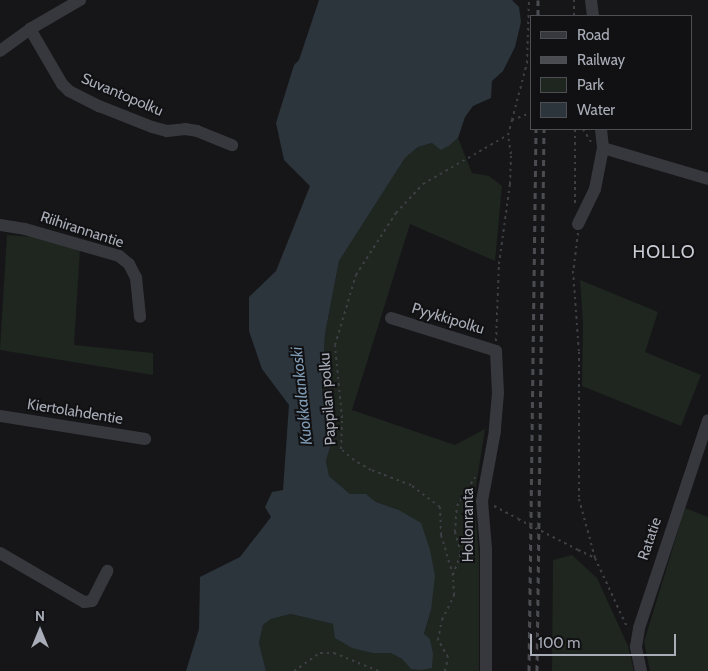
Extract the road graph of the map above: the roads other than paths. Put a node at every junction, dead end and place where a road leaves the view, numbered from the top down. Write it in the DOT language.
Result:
graph roads {
  1 [pos="80,0"];
  2 [pos="592,0"];
  3 [pos="593,15"];
  4 [pos="30,29"];
  5 [pos="0,51"];
  6 [pos="601,130"];
  7 [pos="232,145"];
  8 [pos="603,148"];
  9 [pos="708,179"];
  10 [pos="578,224"];
  11 [pos="0,225"];
  12 [pos="140,317"];
  13 [pos="391,318"];
  14 [pos="496,351"];
  15 [pos="0,416"];
  16 [pos="708,420"];
  17 [pos="145,439"];
  18 [pos="0,553"];
  19 [pos="107,570"];
  20 [pos="486,671"];
  21 [pos="641,671"];
  1 -- 4 [label="street"];
  2 -- 3 [label="street"];
  4 -- 5 [label="street"];
  4 -- 7 [label="street, Suvantopolku"];
  6 -- 8 [label="street"];
  8 -- 9 [label="street"];
  8 -- 10 [label="street"];
  11 -- 12 [label="street, Riihirannantie"];
  13 -- 14 [label="street, Pyykkipolku"];
  14 -- 20 [label="street, Hollonranta"];
  15 -- 17 [label="street, Kiertolahdentie"];
  16 -- 21 [label="street, Ratatie"];
  18 -- 19 [label="street"];
}
